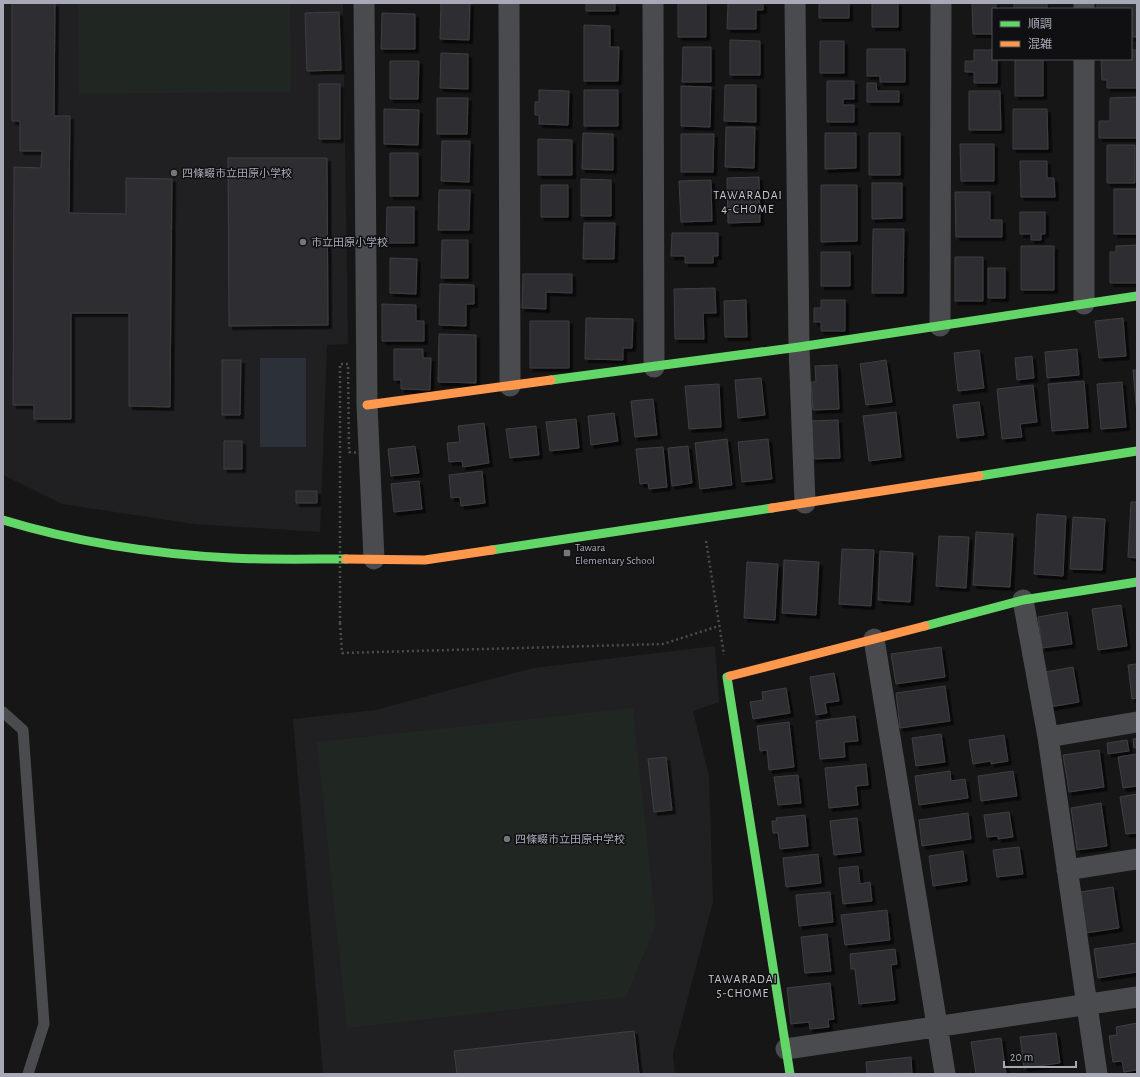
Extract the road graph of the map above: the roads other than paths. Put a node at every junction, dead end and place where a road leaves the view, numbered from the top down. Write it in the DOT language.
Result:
graph roads {
  1 [pos="364,3"];
  2 [pos="509,3"];
  3 [pos="653,3"];
  4 [pos="795,3"];
  5 [pos="941,3"];
  6 [pos="1084,60"];
  7 [pos="1137,296"];
  8 [pos="1084,304"];
  9 [pos="940,326"];
  10 [pos="799,347"];
  11 [pos="654,366"];
  12 [pos="510,386"];
  13 [pos="367,405"];
  14 [pos="1137,452"];
  15 [pos="805,504"];
  16 [pos="3,520"];
  17 [pos="374,559"];
  18 [pos="1137,582"];
  19 [pos="1023,600"];
  20 [pos="874,639"];
  21 [pos="3,712"];
  22 [pos="1137,722"];
  23 [pos="1048,737"];
  24 [pos="1137,859"];
  25 [pos="1067,870"];
  26 [pos="1137,996"];
  27 [pos="1088,1004"];
  28 [pos="938,1027"];
  29 [pos="786,1049"];
  30 [pos="28,1074"];
  31 [pos="790,1074"];
  32 [pos="945,1074"];
  33 [pos="1097,1074"];
  1 -- 13 [label="street"];
  2 -- 12 [label="street"];
  3 -- 11 [label="street"];
  4 -- 10 [label="street"];
  5 -- 9 [label="street"];
  6 -- 8 [label="street"];
  7 -- 8 [label="street"];
  8 -- 9 [label="street"];
  9 -- 10 [label="street"];
  10 -- 11 [label="street"];
  10 -- 15 [label="street"];
  11 -- 12 [label="street"];
  12 -- 13 [label="street"];
  13 -- 17 [label="street"];
  14 -- 15 [label="street"];
  15 -- 17 [label="street"];
  16 -- 17 [label="street"];
  18 -- 19 [label="street"];
  19 -- 20 [label="street"];
  19 -- 23 [label="street"];
  20 -- 28 [label="street"];
  20 -- 29 [label="street"];
  21 -- 30 [label="lane"];
  22 -- 23 [label="street"];
  23 -- 25 [label="street"];
  24 -- 25 [label="street"];
  25 -- 27 [label="street"];
  26 -- 27 [label="street"];
  27 -- 28 [label="street"];
  27 -- 33 [label="street"];
  28 -- 29 [label="street"];
  28 -- 32 [label="street"];
  29 -- 31 [label="street"];
}
